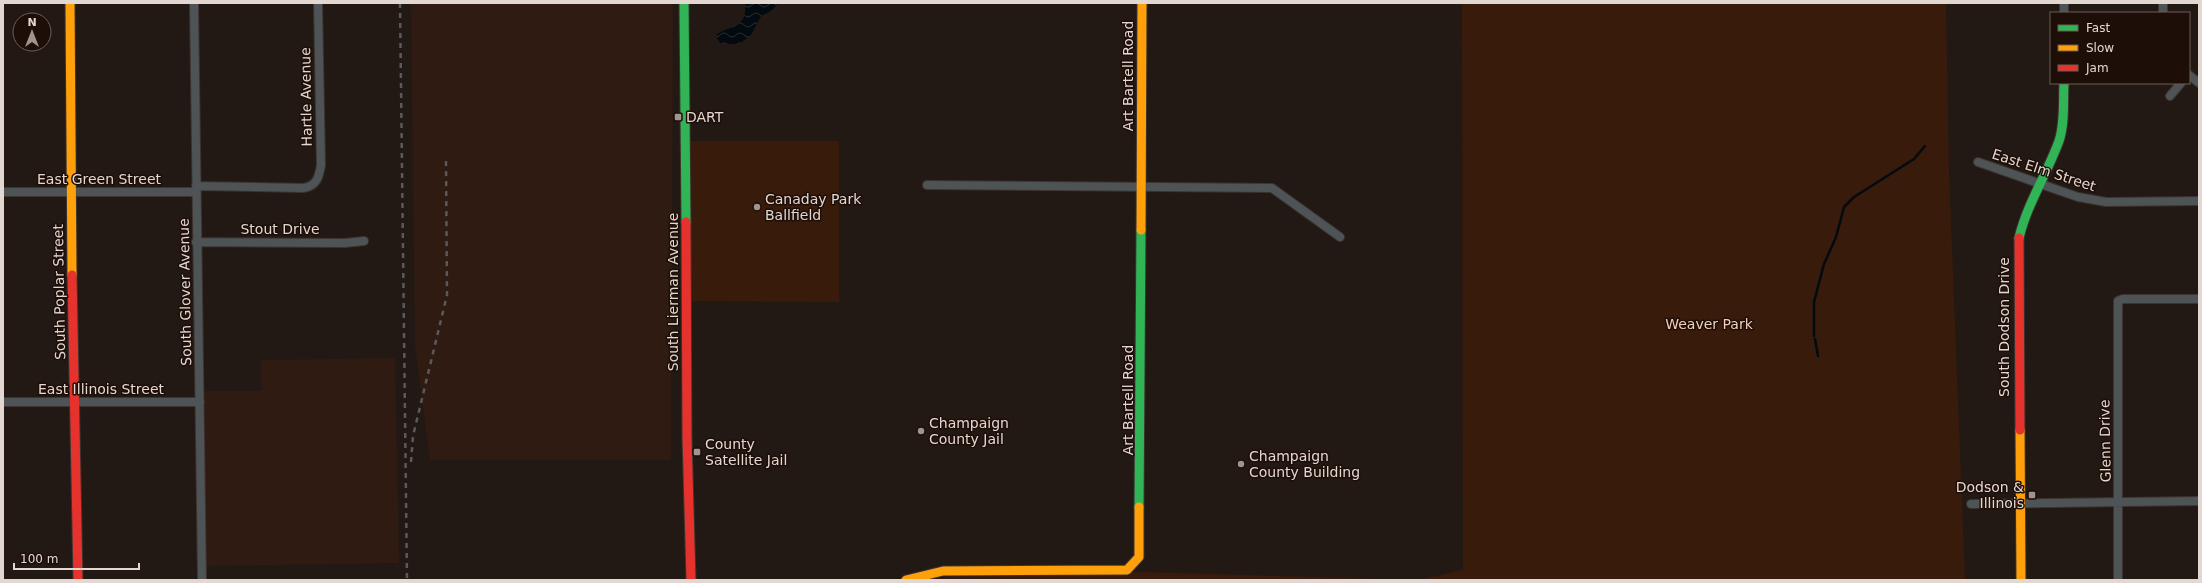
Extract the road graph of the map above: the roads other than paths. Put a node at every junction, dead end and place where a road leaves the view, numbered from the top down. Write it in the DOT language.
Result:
graph roads {
  1 [pos="70,3"];
  2 [pos="194,3"];
  3 [pos="318,3"];
  4 [pos="684,3"];
  5 [pos="1142,3"];
  6 [pos="2190,76"];
  7 [pos="2199,83"];
  8 [pos="2064,84"];
  9 [pos="2180,84"];
  10 [pos="2170,96"];
  11 [pos="1978,162"];
  12 [pos="2039,183"];
  13 [pos="927,185"];
  14 [pos="310,187"];
  15 [pos="1142,187"];
  16 [pos="196,189"];
  17 [pos="3,192"];
  18 [pos="71,193"];
  19 [pos="2199,201"];
  20 [pos="1340,237"];
  21 [pos="364,241"];
  22 [pos="196,242"];
  23 [pos="2199,299"];
  24 [pos="3,402"];
  25 [pos="74,402"];
  26 [pos="200,402"];
  27 [pos="2199,501"];
  28 [pos="2118,502"];
  29 [pos="2020,503"];
  30 [pos="1971,504"];
  31 [pos="78,580"];
  32 [pos="202,580"];
  33 [pos="691,580"];
  34 [pos="906,580"];
  35 [pos="2021,580"];
  36 [pos="2118,580"];
  1 -- 18 [label="street, South Poplar Street"];
  2 -- 16 [label="street, South Glover Avenue"];
  3 -- 14 [label="street, Hartle Avenue"];
  4 -- 33 [label="street, South Lierman Avenue"];
  5 -- 15 [label="street, Art Bartell Road"];
  6 -- 7 [label="street"];
  8 -- 12 [label="street, South Dodson Drive"];
  9 -- 10 [label="street"];
  11 -- 12 [label="street, East Elm Street"];
  12 -- 19 [label="street, East Elm Street"];
  12 -- 29 [label="street, South Dodson Drive"];
  13 -- 15 [label="street"];
  14 -- 16 [label="street, East Green Street"];
  15 -- 20 [label="street"];
  15 -- 34 [label="street, Art Bartell Road"];
  16 -- 18 [label="street, East Green Street"];
  16 -- 22 [label="street, South Glover Avenue"];
  17 -- 18 [label="street, East Green Street"];
  18 -- 25 [label="street, South Poplar Street"];
  21 -- 22 [label="street, Stout Drive"];
  22 -- 26 [label="street, South Glover Avenue"];
  23 -- 28 [label="street, Glenn Drive"];
  24 -- 25 [label="street, East Illinois Street"];
  25 -- 26 [label="street, East Illinois Street"];
  25 -- 31 [label="street, South Poplar Street"];
  26 -- 32 [label="street, South Glover Avenue"];
  27 -- 28 [label="street"];
  28 -- 29 [label="street"];
  28 -- 36 [label="street, Glenn Drive"];
  29 -- 30 [label="street"];
  29 -- 35 [label="street, South Dodson Drive"];
}
